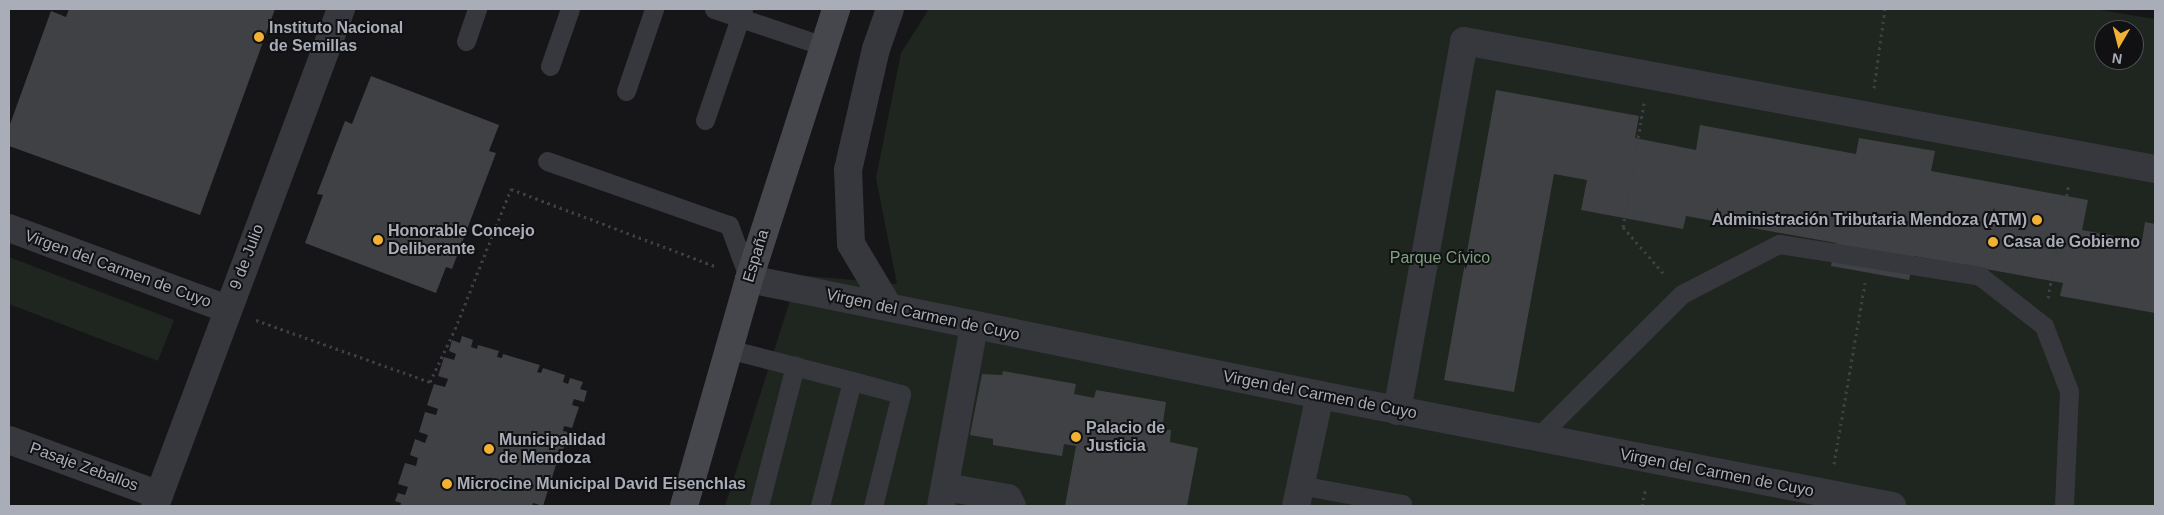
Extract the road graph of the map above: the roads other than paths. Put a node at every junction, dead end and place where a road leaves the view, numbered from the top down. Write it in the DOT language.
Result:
graph roads {
  1 [pos="341,9"];
  2 [pos="477,9"];
  3 [pos="570,9"];
  4 [pos="654,9"];
  5 [pos="714,9"];
  6 [pos="836,9"];
  7 [pos="890,9"];
  8 [pos="742,13"];
  9 [pos="466,41"];
  10 [pos="823,46"];
  11 [pos="550,66"];
  12 [pos="626,91"];
  13 [pos="705,120"];
  14 [pos="547,161"];
  15 [pos="2155,169"];
  16 [pos="9,228"];
  17 [pos="749,279"];
  18 [pos="888,306"];
  19 [pos="240,314"];
  20 [pos="974,326"];
  21 [pos="728,349"];
  22 [pos="795,366"];
  23 [pos="852,381"];
  24 [pos="1320,396"];
  25 [pos="1397,410"];
  26 [pos="1537,438"];
  27 [pos="9,440"];
  28 [pos="1298,496"];
  29 [pos="943,497"];
  30 [pos="157,501"];
  31 [pos="684,506"];
  32 [pos="759,506"];
  33 [pos="820,506"];
  34 [pos="872,506"];
  35 [pos="1012,506"];
  36 [pos="1401,506"];
  37 [pos="1892,506"];
  38 [pos="2064,506"];
  1 -- 19 [label="street, 9 de Julio"];
  2 -- 9 [label="lane"];
  3 -- 11 [label="lane"];
  4 -- 12 [label="lane"];
  5 -- 8 [label="lane"];
  6 -- 10 [label="street, España"];
  7 -- 18 [label="street"];
  8 -- 10 [label="lane"];
  8 -- 13 [label="lane"];
  10 -- 17 [label="street, España"];
  14 -- 17 [label="lane"];
  15 -- 25 [label="street"];
  16 -- 19 [label="street, Virgen del Carmen de Cuyo"];
  17 -- 18 [label="street, Virgen del Carmen de Cuyo"];
  17 -- 21 [label="street, España"];
  18 -- 20 [label="street, Virgen del Carmen de Cuyo"];
  19 -- 30 [label="street, 9 de Julio"];
  20 -- 24 [label="street, Virgen del Carmen de Cuyo"];
  20 -- 29 [label="street"];
  21 -- 22 [label="lane"];
  21 -- 31 [label="street, España"];
  22 -- 23 [label="lane"];
  22 -- 32 [label="lane"];
  23 -- 33 [label="lane"];
  23 -- 34 [label="lane"];
  24 -- 25 [label="street, Virgen del Carmen de Cuyo"];
  24 -- 28 [label="street"];
  25 -- 26 [label="street, Virgen del Carmen de Cuyo"];
  26 -- 37 [label="street, Virgen del Carmen de Cuyo"];
  26 -- 38 [label="lane"];
  27 -- 30 [label="street, Pasaje Zeballos"];
  28 -- 36 [label="lane"];
  29 -- 35 [label="street"];
}
